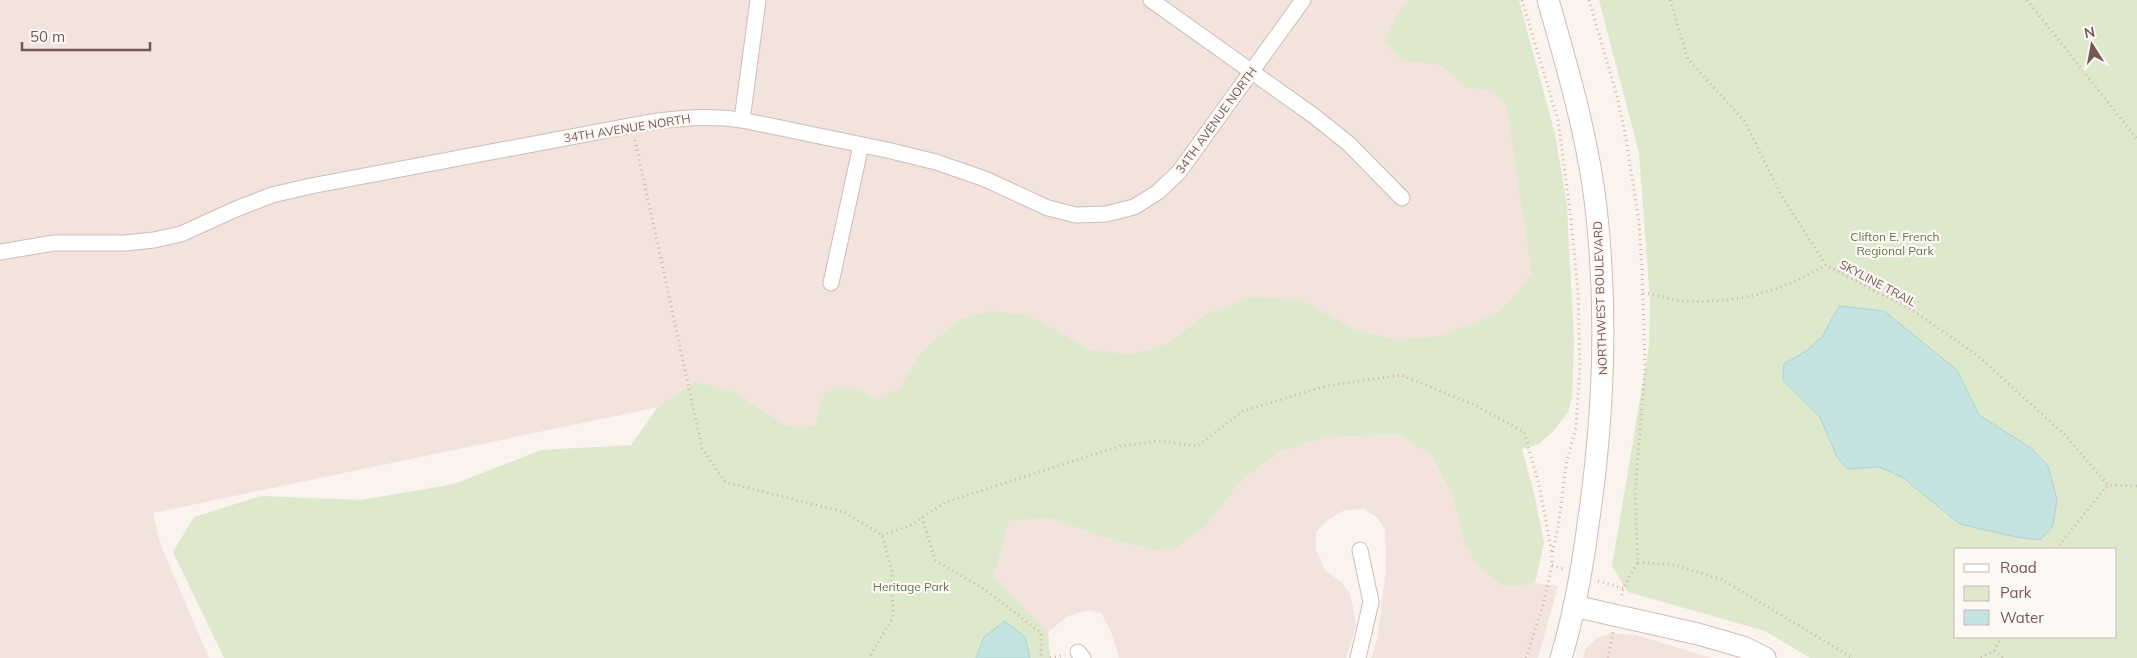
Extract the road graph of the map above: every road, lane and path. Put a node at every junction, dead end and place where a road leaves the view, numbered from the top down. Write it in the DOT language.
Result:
graph roads {
  1 [pos="758,0"];
  2 [pos="1151,0"];
  3 [pos="1303,0"];
  4 [pos="1522,0"];
  5 [pos="1548,0"];
  6 [pos="1589,0"];
  7 [pos="1670,0"];
  8 [pos="2027,0"];
  9 [pos="1251,72"];
  10 [pos="742,120"];
  11 [pos="632,125"];
  12 [pos="2137,139"];
  13 [pos="861,145"];
  14 [pos="1402,198"];
  15 [pos="0,252"];
  16 [pos="1826,265"];
  17 [pos="831,283"];
  18 [pos="1643,293"];
  19 [pos="2108,485"];
  20 [pos="2137,486"];
  21 [pos="922,517"];
  22 [pos="882,535"];
  23 [pos="2057,548"];
  24 [pos="1360,550"];
  25 [pos="1552,554"];
  26 [pos="1638,562"];
  27 [pos="1623,588"];
  28 [pos="1574,606"];
  29 [pos="1612,636"];
  30 [pos="2001,638"];
  31 [pos="1994,651"];
  32 [pos="869,658"];
  33 [pos="1041,658"];
  34 [pos="1358,658"];
  35 [pos="1526,658"];
  36 [pos="1561,658"];
  37 [pos="1608,658"];
  38 [pos="1765,658"];
  39 [pos="1853,658"];
  40 [pos="1981,658"];
  41 [pos="2004,658"];
  1 -- 10 [label="street"];
  2 -- 9 [label="street"];
  3 -- 9 [label="street, 34TH AVENUE NORTH"];
  4 -- 25 [label="path"];
  5 -- 28 [label="main road, NORTHWEST BOULEVARD"];
  6 -- 18 [label="path"];
  7 -- 16 [label="path, SKYLINE TRAIL"];
  8 -- 12 [label="path"];
  9 -- 13 [label="street, 34TH AVENUE NORTH"];
  9 -- 14 [label="street"];
  10 -- 11 [label="street, 34TH AVENUE NORTH"];
  10 -- 13 [label="street, 34TH AVENUE NORTH"];
  11 -- 15 [label="street, 34TH AVENUE NORTH"];
  11 -- 22 [label="path"];
  13 -- 17 [label="street"];
  16 -- 18 [label="path"];
  16 -- 19 [label="path, SKYLINE TRAIL"];
  18 -- 26 [label="path"];
  19 -- 20 [label="path"];
  19 -- 23 [label="path"];
  21 -- 22 [label="path"];
  21 -- 25 [label="path"];
  21 -- 33 [label="path"];
  22 -- 32 [label="path"];
  24 -- 34 [label="street"];
  25 -- 35 [label="path"];
  26 -- 27 [label="path"];
  26 -- 39 [label="path"];
  28 -- 36 [label="main road, NORTHWEST BOULEVARD"];
  28 -- 38 [label="main road"];
  29 -- 37 [label="path"];
  30 -- 31 [label="path"];
  31 -- 40 [label="path"];
  31 -- 41 [label="path"];
}
